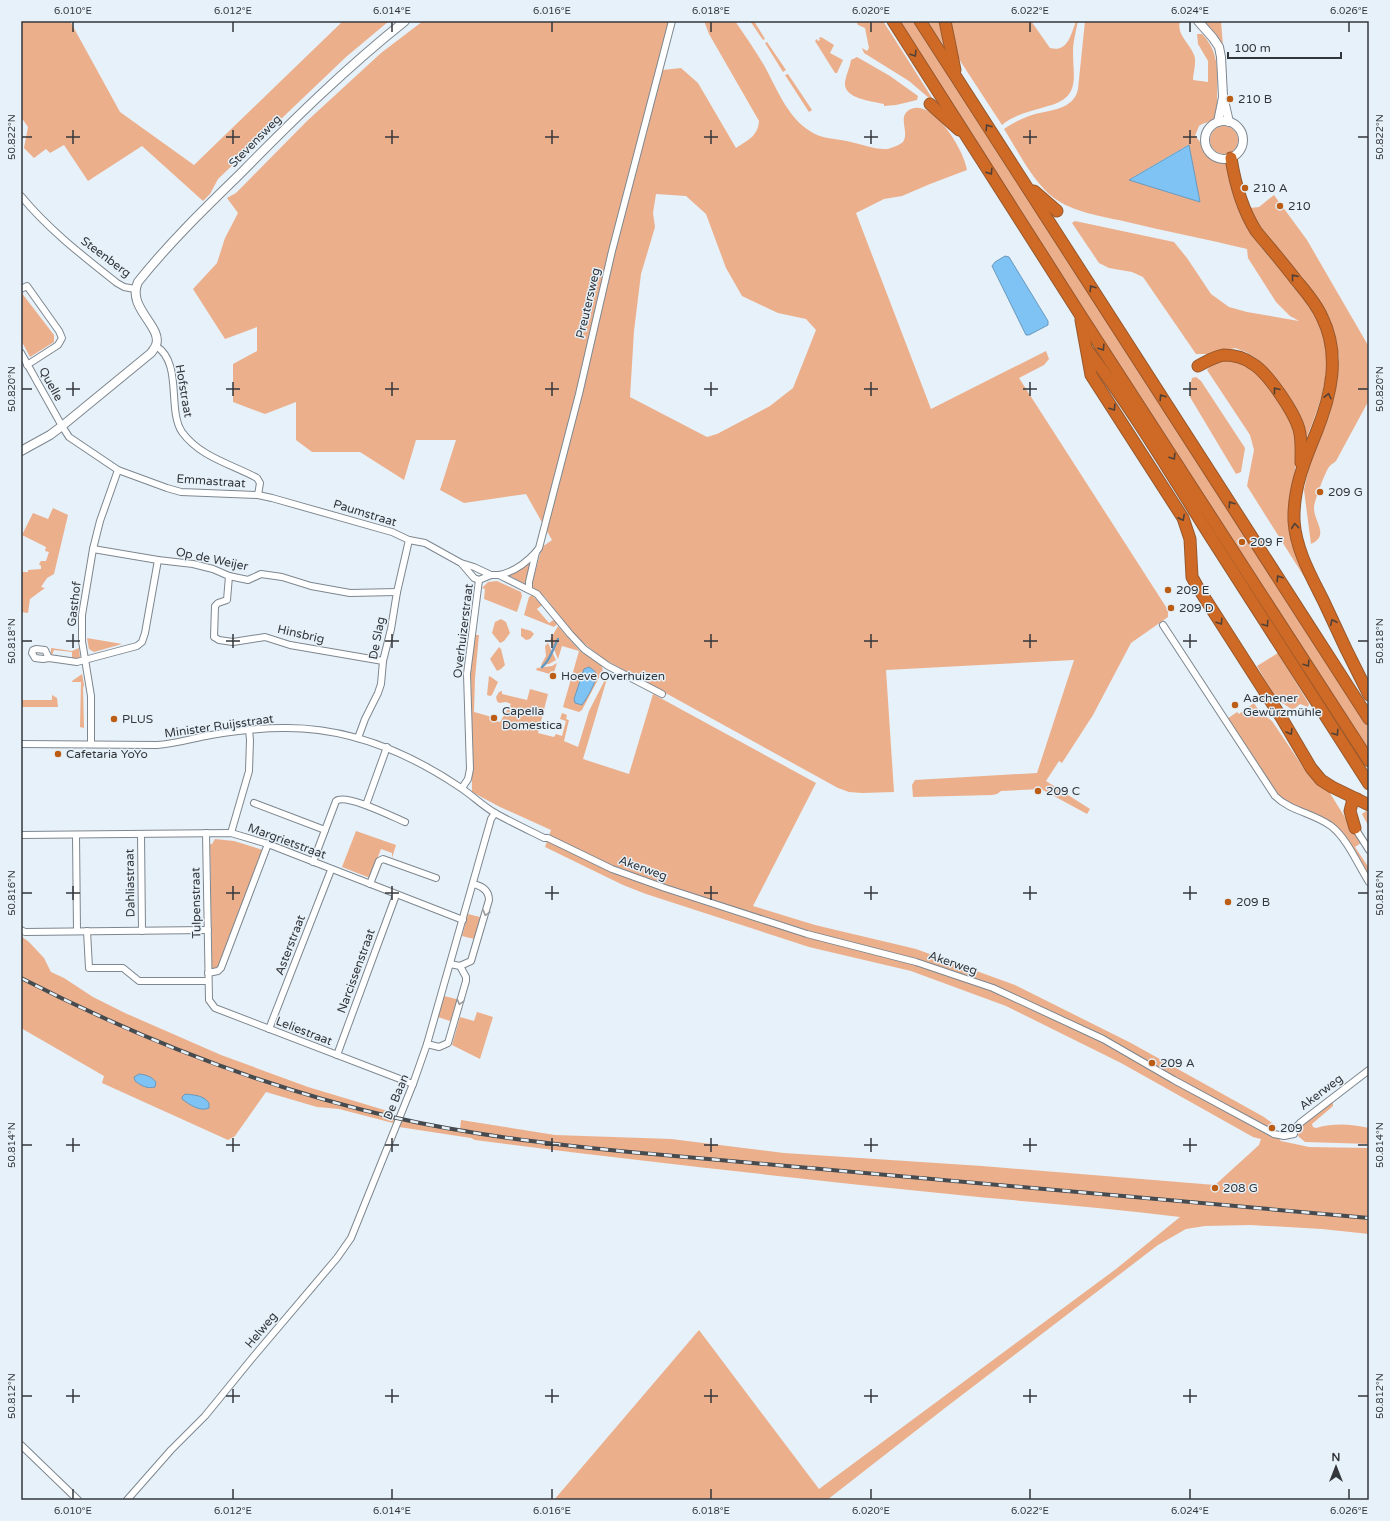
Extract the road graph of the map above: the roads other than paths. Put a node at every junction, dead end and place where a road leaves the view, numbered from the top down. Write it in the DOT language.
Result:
graph roads {
  1 [pos="405,21"];
  2 [pos="672,21"];
  3 [pos="893,21"];
  4 [pos="920,21"];
  5 [pos="945,21"];
  6 [pos="1198,21"];
  7 [pos="957,79"];
  8 [pos="1223,96"];
  9 [pos="930,104"];
  10 [pos="1218,122"];
  11 [pos="1229,122"];
  12 [pos="969,139"];
  13 [pos="1231,158"];
  14 [pos="1024,183"];
  15 [pos="21,196"];
  16 [pos="1057,211"];
  17 [pos="21,289"];
  18 [pos="135,289"];
  19 [pos="1081,316"];
  20 [pos="156,346"];
  21 [pos="1086,348"];
  22 [pos="21,353"];
  23 [pos="27,365"];
  24 [pos="1198,366"];
  25 [pos="62,426"];
  26 [pos="21,451"];
  27 [pos="118,470"];
  28 [pos="1300,473"];
  29 [pos="258,495"];
  30 [pos="409,540"];
  31 [pos="93,549"];
  32 [pos="536,552"];
  33 [pos="158,560"];
  34 [pos="461,563"];
  35 [pos="499,575"];
  36 [pos="229,576"];
  37 [pos="491,576"];
  38 [pos="479,580"];
  39 [pos="528,589"];
  40 [pos="397,592"];
  41 [pos="1163,625"];
  42 [pos="49,658"];
  43 [pos="86,660"];
  44 [pos="383,661"];
  45 [pos="662,694"];
  46 [pos="1369,695"];
  47 [pos="1369,719"];
  48 [pos="249,730"];
  49 [pos="358,738"];
  50 [pos="21,744"];
  51 [pos="91,744"];
  52 [pos="387,747"];
  53 [pos="1369,760"];
  54 [pos="1369,784"];
  55 [pos="462,788"];
  56 [pos="1357,799"];
  57 [pos="254,803"];
  58 [pos="366,805"];
  59 [pos="1369,805"];
  60 [pos="495,813"];
  61 [pos="405,822"];
  62 [pos="1355,828"];
  63 [pos="325,830"];
  64 [pos="206,833"];
  65 [pos="231,833"];
  66 [pos="141,834"];
  67 [pos="21,835"];
  68 [pos="76,835"];
  69 [pos="268,844"];
  70 [pos="1369,850"];
  71 [pos="312,862"];
  72 [pos="331,870"];
  73 [pos="436,878"];
  74 [pos="1369,882"];
  75 [pos="370,884"];
  76 [pos="473,884"];
  77 [pos="396,895"];
  78 [pos="463,920"];
  79 [pos="21,930"];
  80 [pos="208,930"];
  81 [pos="142,931"];
  82 [pos="77,932"];
  83 [pos="87,932"];
  84 [pos="450,964"];
  85 [pos="460,966"];
  86 [pos="208,973"];
  87 [pos="208,981"];
  88 [pos="270,1029"];
  89 [pos="427,1044"];
  90 [pos="337,1055"];
  91 [pos="1369,1070"];
  92 [pos="413,1084"];
  93 [pos="383,1157"];
  94 [pos="21,1445"];
  95 [pos="78,1500"];
  96 [pos="127,1500"];
  1 -- 18 [label="street, Stevensweg"];
  2 -- 32 [label="street, Preutersweg"];
  3 -- 12 [label="highway, one-way"];
  4 -- 7 [label="highway"];
  5 -- 7 [label="highway"];
  6 -- 8 [label="street"];
  14 -- 7 [label="highway, one-way"];
  8 -- 10 [label="street"];
  8 -- 11 [label="street"];
  9 -- 12 [label="highway"];
  10 -- 11 [label="street"];
  10 -- 13 [label="street"];
  11 -- 13 [label="street"];
  12 -- 19 [label="highway, one-way"];
  28 -- 13 [label="highway, one-way"];
  14 -- 16 [label="highway"];
  47 -- 14 [label="highway, one-way"];
  15 -- 18 [label="street, Steenberg"];
  17 -- 23 [label="street"];
  18 -- 20 [label="street, Steenberg"];
  19 -- 21 [label="highway"];
  19 -- 53 [label="highway, one-way"];
  20 -- 25 [label="street"];
  20 -- 29 [label="street, Hofstraat"];
  21 -- 54 [label="highway, one-way"];
  21 -- 56 [label="highway, one-way"];
  22 -- 23 [label="street, Quelle"];
  23 -- 25 [label="street, Quelle"];
  28 -- 24 [label="highway, one-way"];
  25 -- 26 [label="street"];
  25 -- 27 [label="street, Emmastraat"];
  27 -- 29 [label="street, Emmastraat"];
  27 -- 31 [label="street, Gasthof"];
  46 -- 28 [label="highway, one-way"];
  29 -- 30 [label="street, Paumstraat"];
  30 -- 34 [label="street, Paumstraat"];
  30 -- 40 [label="street, De Slag"];
  31 -- 33 [label="street, Op de Weijer"];
  31 -- 43 [label="street, Gasthof"];
  32 -- 35 [label="street"];
  32 -- 39 [label="street, Preutersweg"];
  33 -- 36 [label="street, Op de Weijer"];
  33 -- 43 [label="street"];
  34 -- 37 [label="street, Paumstraat"];
  34 -- 38 [label="street, Paumstraat"];
  35 -- 37 [label="street, Overhuizerstraat"];
  35 -- 39 [label="street"];
  36 -- 40 [label="street, Op de Weijer"];
  36 -- 44 [label="street, Hinsbrig"];
  37 -- 38 [label="street, Overhuizerstraat"];
  38 -- 55 [label="street, Overhuizerstraat"];
  39 -- 45 [label="street"];
  40 -- 44 [label="street, De Slag"];
  41 -- 74 [label="street"];
  42 -- 43 [label="street"];
  43 -- 51 [label="street, Gasthof"];
  44 -- 49 [label="street, De Slag"];
  48 -- 49 [label="street, Minister Ruijsstraat"];
  48 -- 51 [label="street, Minister Ruijsstraat"];
  48 -- 65 [label="street"];
  49 -- 52 [label="street, Minister Ruijsstraat"];
  50 -- 51 [label="street, Minister Ruijsstraat"];
  52 -- 55 [label="street, Minister Ruijsstraat"];
  52 -- 58 [label="street"];
  55 -- 60 [label="street, Minister Ruijsstraat"];
  56 -- 59 [label="highway"];
  56 -- 62 [label="highway"];
  57 -- 63 [label="street"];
  58 -- 61 [label="street"];
  58 -- 63 [label="street"];
  60 -- 76 [label="street, De Baan"];
  60 -- 91 [label="street, Akerweg"];
  62 -- 70 [label="street"];
  63 -- 71 [label="street"];
  64 -- 65 [label="street, Margrietstraat"];
  64 -- 66 [label="street, Margrietstraat"];
  64 -- 80 [label="street, Tulpenstraat"];
  65 -- 69 [label="street, Margrietstraat"];
  66 -- 68 [label="street, Margrietstraat"];
  66 -- 81 [label="street, Dahliastraat"];
  67 -- 68 [label="street, Margrietstraat"];
  68 -- 82 [label="street"];
  69 -- 71 [label="street, Margrietstraat"];
  69 -- 86 [label="street"];
  71 -- 72 [label="street, Margrietstraat"];
  72 -- 75 [label="street, Margrietstraat"];
  72 -- 88 [label="street, Asterstraat"];
  73 -- 75 [label="street"];
  75 -- 77 [label="street, Margrietstraat"];
  76 -- 78 [label="street, De Baan"];
  76 -- 85 [label="street, one-way"];
  77 -- 78 [label="street, Margrietstraat"];
  77 -- 90 [label="street, Narcissenstraat"];
  78 -- 84 [label="street, De Baan"];
  79 -- 82 [label="street"];
  80 -- 81 [label="street"];
  80 -- 86 [label="street, Tulpenstraat"];
  81 -- 83 [label="street"];
  82 -- 83 [label="street"];
  83 -- 87 [label="street"];
  84 -- 85 [label="street"];
  84 -- 89 [label="street, De Baan"];
  85 -- 89 [label="street, one-way"];
  86 -- 87 [label="street, Tulpenstraat"];
  87 -- 88 [label="street, Leliestraat"];
  88 -- 90 [label="street, Leliestraat"];
  89 -- 92 [label="street, De Baan"];
  90 -- 92 [label="street, Leliestraat"];
  92 -- 93 [label="street, De Baan"];
  93 -- 96 [label="street, Helweg"];
  94 -- 95 [label="street"];
}
